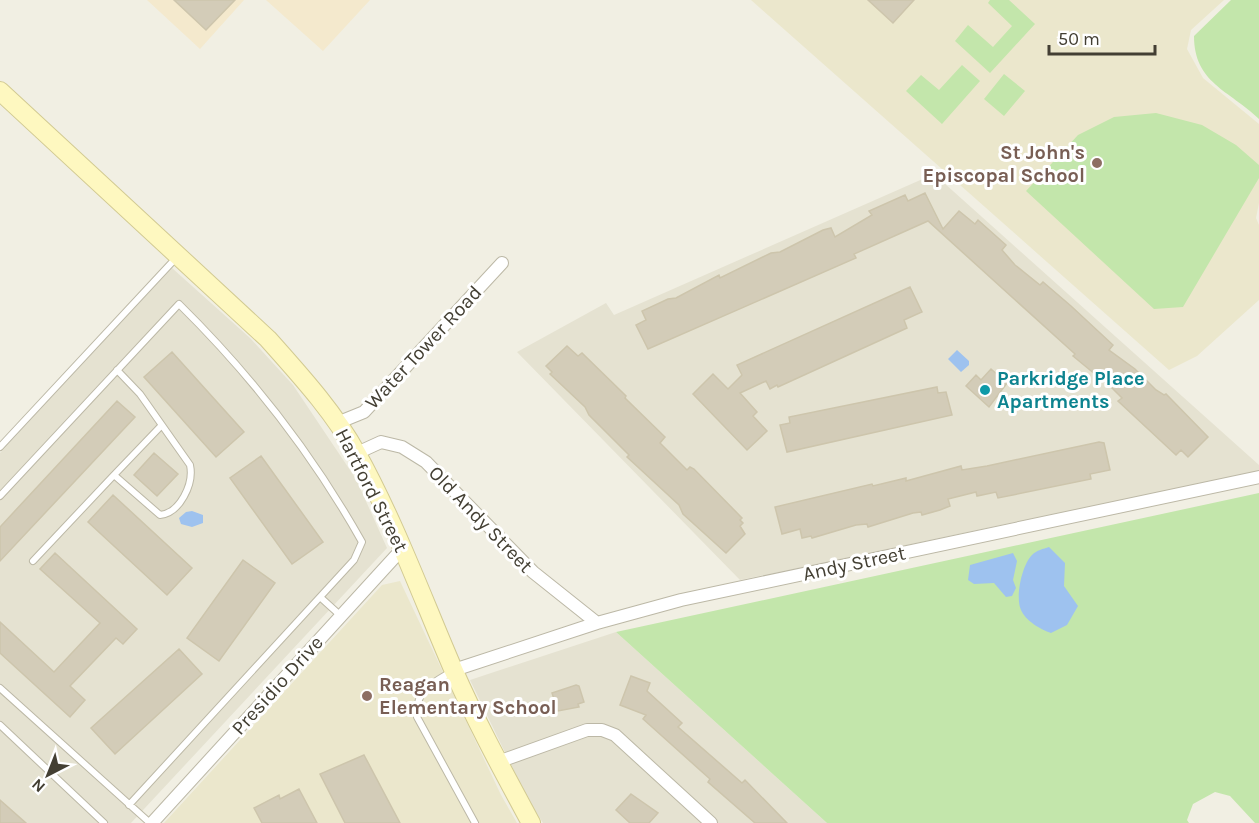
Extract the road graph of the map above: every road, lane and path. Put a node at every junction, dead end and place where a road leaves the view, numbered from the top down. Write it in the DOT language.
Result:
graph roads {
  1 [pos="0,91"];
  2 [pos="177,257"];
  3 [pos="502,263"];
  4 [pos="117,370"];
  5 [pos="337,423"];
  6 [pos="160,427"];
  7 [pos="0,447"];
  8 [pos="357,453"];
  9 [pos="114,475"];
  10 [pos="1259,477"];
  11 [pos="0,496"];
  12 [pos="403,548"];
  13 [pos="33,561"];
  14 [pos="320,597"];
  15 [pos="341,616"];
  16 [pos="597,623"];
  17 [pos="454,670"];
  18 [pos="0,688"];
  19 [pos="0,725"];
  20 [pos="498,762"];
  21 [pos="129,805"];
  22 [pos="104,823"];
  23 [pos="151,823"];
  24 [pos="475,823"];
  25 [pos="531,823"];
  26 [pos="711,823"];
  1 -- 2 [label="street, Hartford Street"];
  2 -- 5 [label="street, Hartford Street"];
  2 -- 7 [label="lane"];
  3 -- 5 [label="street, Water Tower Road"];
  4 -- 6 [label="lane"];
  4 -- 11 [label="lane"];
  4 -- 14 [label="lane"];
  5 -- 8 [label="street, Hartford Street"];
  6 -- 9 [label="lane"];
  6 -- 9 [label="lane"];
  8 -- 12 [label="street, Hartford Street"];
  8 -- 16 [label="street, Old Andy Street"];
  9 -- 13 [label="lane"];
  10 -- 16 [label="street, Andy Street"];
  12 -- 15 [label="street, Presidio Drive"];
  12 -- 17 [label="street, Hartford Street"];
  14 -- 15 [label="lane"];
  14 -- 21 [label="lane"];
  15 -- 23 [label="street, Presidio Drive"];
  16 -- 17 [label="street, Andy Street"];
  17 -- 20 [label="street, Hartford Street"];
  17 -- 24 [label="lane"];
  18 -- 21 [label="lane"];
  19 -- 22 [label="lane"];
  20 -- 25 [label="street, Hartford Street"];
  20 -- 26 [label="street"];
  21 -- 23 [label="lane"];
}
